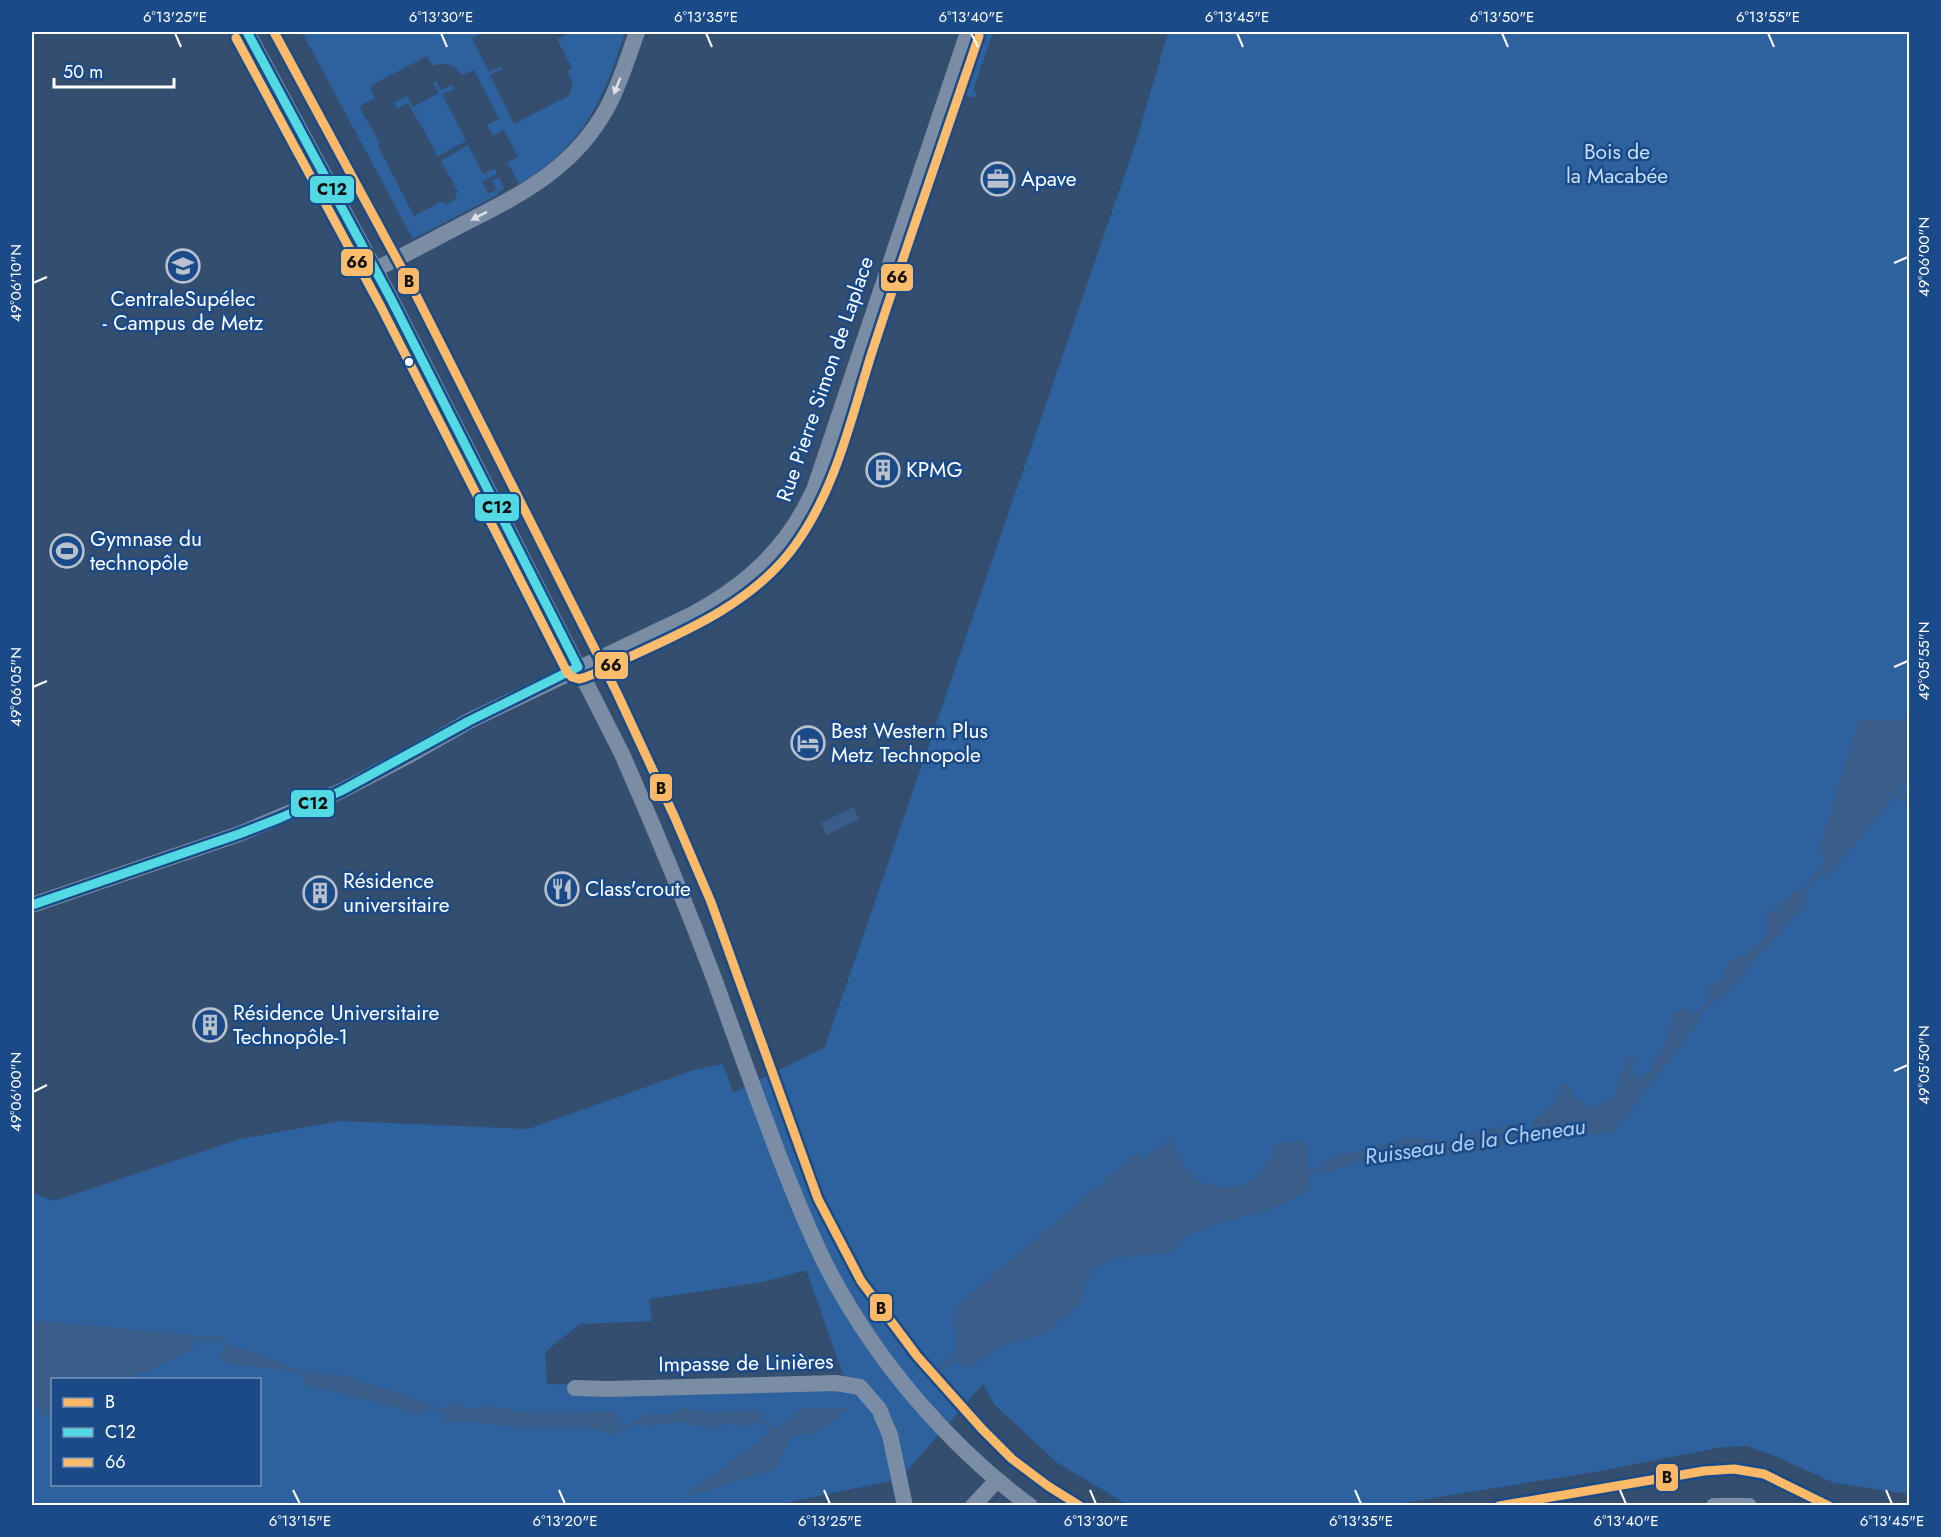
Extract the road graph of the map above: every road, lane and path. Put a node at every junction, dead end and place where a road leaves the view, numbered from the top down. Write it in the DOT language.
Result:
graph roads {
  1 [pos="247,32"];
  2 [pos="637,32"];
  3 [pos="968,32"];
  4 [pos="376,269"];
  5 [pos="578,667"];
  6 [pos="32,905"];
  7 [pos="575,1388"];
  8 [pos="997,1480"];
  9 [pos="905,1506"];
  10 [pos="973,1506"];
  11 [pos="1030,1506"];
  12 [pos="1714,1506"];
  13 [pos="1749,1506"];
  1 -- 4 [label="street"];
  2 -- 4 [label="street, one-way"];
  3 -- 5 [label="street, Rue Pierre Simon de Laplace"];
  4 -- 5 [label="street"];
  5 -- 6 [label="street, Rue Pierre Simon de Laplace"];
  5 -- 8 [label="street"];
  7 -- 9 [label="street, Impasse de Linières"];
  8 -- 10 [label="street"];
  8 -- 11 [label="street"];
  12 -- 13 [label="street"];
}
